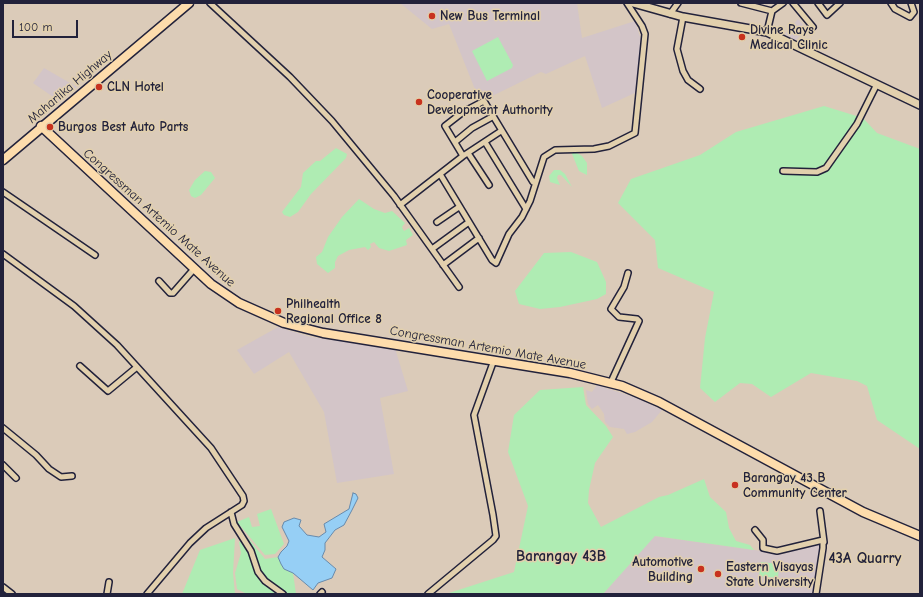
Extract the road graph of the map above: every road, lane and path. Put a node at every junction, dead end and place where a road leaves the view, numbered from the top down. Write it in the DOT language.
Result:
graph roads {
  1 [pos="189,3"];
  2 [pos="210,3"];
  3 [pos="627,3"];
  4 [pos="633,3"];
  5 [pos="678,3"];
  6 [pos="741,3"];
  7 [pos="783,3"];
  8 [pos="793,3"];
  9 [pos="818,3"];
  10 [pos="840,3"];
  11 [pos="891,3"];
  12 [pos="911,3"];
  13 [pos="754,4"];
  14 [pos="772,12"];
  15 [pos="670,14"];
  16 [pos="683,17"];
  17 [pos="813,27"];
  18 [pos="767,32"];
  19 [pos="876,84"];
  20 [pos="700,89"];
  21 [pos="920,105"];
  22 [pos="492,117"];
  23 [pos="41,126"];
  24 [pos="501,131"];
  25 [pos="455,142"];
  26 [pos="485,142"];
  27 [pos="465,154"];
  28 [pos="3,160"];
  29 [pos="783,171"];
  30 [pos="440,174"];
  31 [pos="536,182"];
  32 [pos="489,185"];
  33 [pos="3,192"];
  34 [pos="400,205"];
  35 [pos="459,207"];
  36 [pos="526,209"];
  37 [pos="437,222"];
  38 [pos="469,222"];
  39 [pos="479,238"];
  40 [pos="432,249"];
  41 [pos="3,254"];
  42 [pos="95,255"];
  43 [pos="444,265"];
  44 [pos="194,269"];
  45 [pos="628,273"];
  46 [pos="159,281"];
  47 [pos="459,287"];
  48 [pos="494,360"];
  49 [pos="80,366"];
  50 [pos="137,367"];
  51 [pos="611,382"];
  52 [pos="3,428"];
  53 [pos="3,466"];
  54 [pos="72,476"];
  55 [pos="16,478"];
  56 [pos="820,511"];
  57 [pos="231,512"];
  58 [pos="756,530"];
  59 [pos="920,536"];
  60 [pos="824,542"];
  61 [pos="109,582"];
  62 [pos="3,588"];
  63 [pos="12,594"];
  64 [pos="107,594"];
  65 [pos="147,594"];
  66 [pos="283,594"];
  67 [pos="428,594"];
  68 [pos="816,594"];
  1 -- 23 [label="main road, Maharlika Highway"];
  2 -- 34 [label="street"];
  3 -- 31 [label="street"];
  4 -- 15 [label="main road"];
  5 -- 15 [label="street"];
  6 -- 13 [label="street"];
  7 -- 14 [label="street"];
  8 -- 17 [label="street"];
  9 -- 10 [label="street"];
  11 -- 12 [label="street"];
  13 -- 14 [label="street"];
  14 -- 18 [label="street"];
  15 -- 16 [label="main road"];
  16 -- 18 [label="main road"];
  16 -- 20 [label="street"];
  18 -- 19 [label="main road"];
  19 -- 21 [label="main road"];
  19 -- 29 [label="street"];
  22 -- 24 [label="street"];
  22 -- 25 [label="street"];
  22 -- 25 [label="street"];
  23 -- 28 [label="main road, Maharlika Highway"];
  23 -- 44 [label="main road, Congressman Artemio Mate Avenue"];
  24 -- 26 [label="street"];
  24 -- 31 [label="street"];
  25 -- 27 [label="street"];
  26 -- 27 [label="street"];
  26 -- 36 [label="street"];
  27 -- 30 [label="street"];
  27 -- 32 [label="street"];
  30 -- 34 [label="street"];
  30 -- 35 [label="street"];
  31 -- 36 [label="street"];
  33 -- 42 [label="street"];
  34 -- 40 [label="street"];
  35 -- 37 [label="street"];
  35 -- 38 [label="street"];
  36 -- 39 [label="street"];
  38 -- 39 [label="street"];
  38 -- 40 [label="street"];
  39 -- 43 [label="street"];
  40 -- 43 [label="street"];
  41 -- 50 [label="street"];
  43 -- 47 [label="street"];
  44 -- 46 [label="street"];
  44 -- 48 [label="main road, Congressman Artemio Mate Avenue"];
  45 -- 51 [label="street"];
  48 -- 51 [label="main road, Congressman Artemio Mate Avenue"];
  48 -- 67 [label="street"];
  49 -- 50 [label="street"];
  50 -- 57 [label="street"];
  51 -- 59 [label="main road, Congressman Artemio Mate Avenue"];
  52 -- 54 [label="street"];
  53 -- 55 [label="street"];
  56 -- 60 [label="street"];
  57 -- 65 [label="street"];
  57 -- 66 [label="street"];
  58 -- 60 [label="street"];
  60 -- 68 [label="street"];
  61 -- 64 [label="street"];
  62 -- 63 [label="street"];
}
